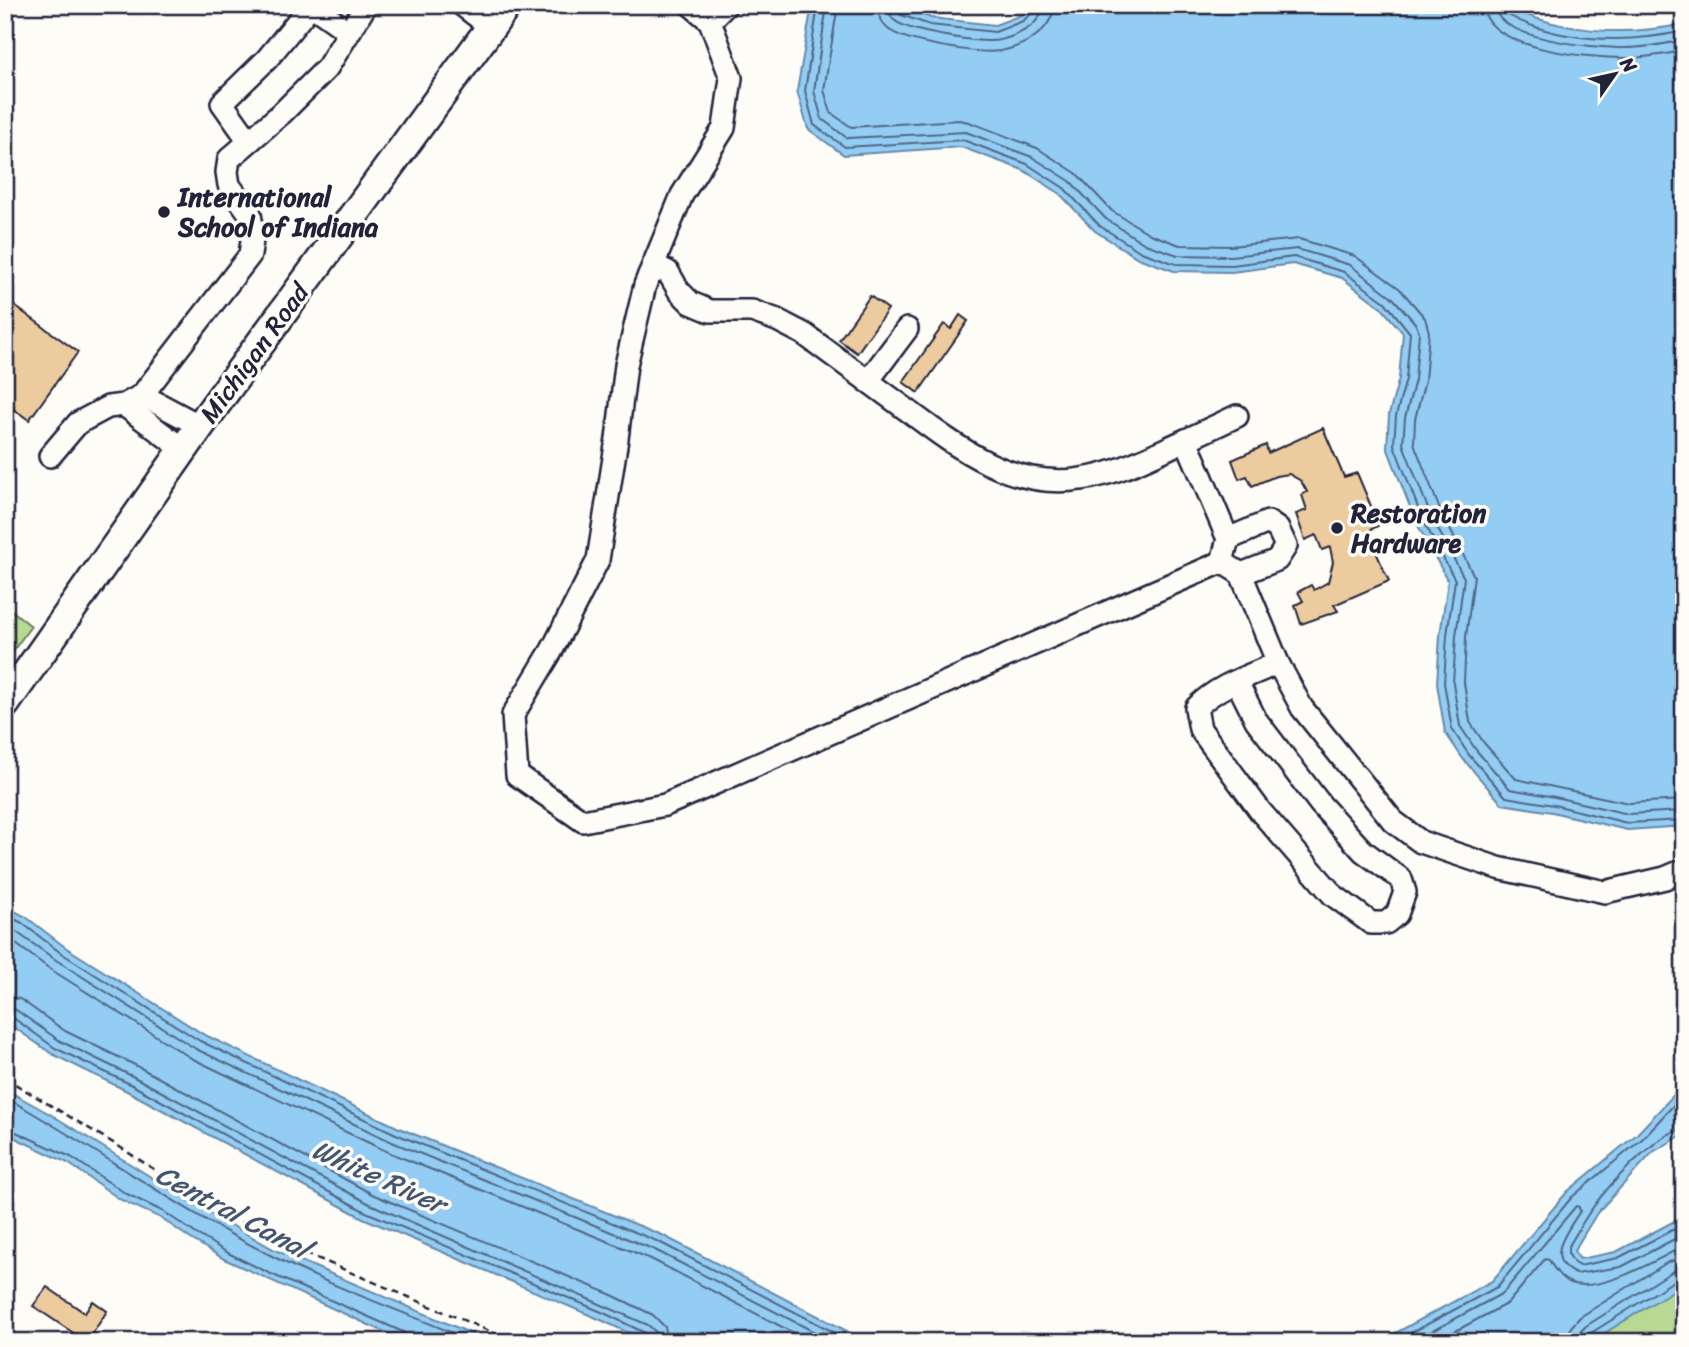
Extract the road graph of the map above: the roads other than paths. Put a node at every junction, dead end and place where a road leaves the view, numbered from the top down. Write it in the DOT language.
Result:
graph roads {
  1 [pos="311,5"];
  2 [pos="366,5"];
  3 [pos="462,5"];
  4 [pos="691,5"];
  5 [pos="726,5"];
  6 [pos="500,12"];
  7 [pos="710,21"];
  8 [pos="349,32"];
  9 [pos="249,142"];
  10 [pos="658,274"];
  11 [pos="907,329"];
  12 [pos="868,381"];
  13 [pos="133,400"];
  14 [pos="1237,416"];
  15 [pos="201,426"];
  16 [pos="1186,440"];
  17 [pos="184,450"];
  18 [pos="50,456"];
  19 [pos="1228,539"];
  20 [pos="1222,562"];
  21 [pos="1241,575"];
  22 [pos="1278,663"];
  23 [pos="1237,682"];
  24 [pos="5,704"];
  25 [pos="1684,870"];
  1 -- 8 [label="lane"];
  1 -- 9 [label="lane"];
  2 -- 8 [label="lane"];
  3 -- 6 [label="lane"];
  4 -- 7 [label="lane"];
  5 -- 7 [label="lane"];
  6 -- 15 [label="main road, Michigan Road"];
  7 -- 10 [label="lane"];
  8 -- 9 [label="lane"];
  9 -- 13 [label="lane"];
  10 -- 12 [label="lane"];
  10 -- 20 [label="lane"];
  11 -- 12 [label="lane"];
  12 -- 16 [label="lane"];
  13 -- 15 [label="lane"];
  13 -- 17 [label="lane"];
  13 -- 18 [label="lane"];
  14 -- 16 [label="lane"];
  15 -- 17 [label="main road, Michigan Road"];
  16 -- 19 [label="lane"];
  17 -- 24 [label="main road, Michigan Road"];
  19 -- 20 [label="lane"];
  19 -- 21 [label="lane"];
  20 -- 21 [label="lane"];
  21 -- 22 [label="lane"];
  22 -- 23 [label="lane"];
  22 -- 25 [label="lane"];
  23 -- 23 [label="lane"];
}
